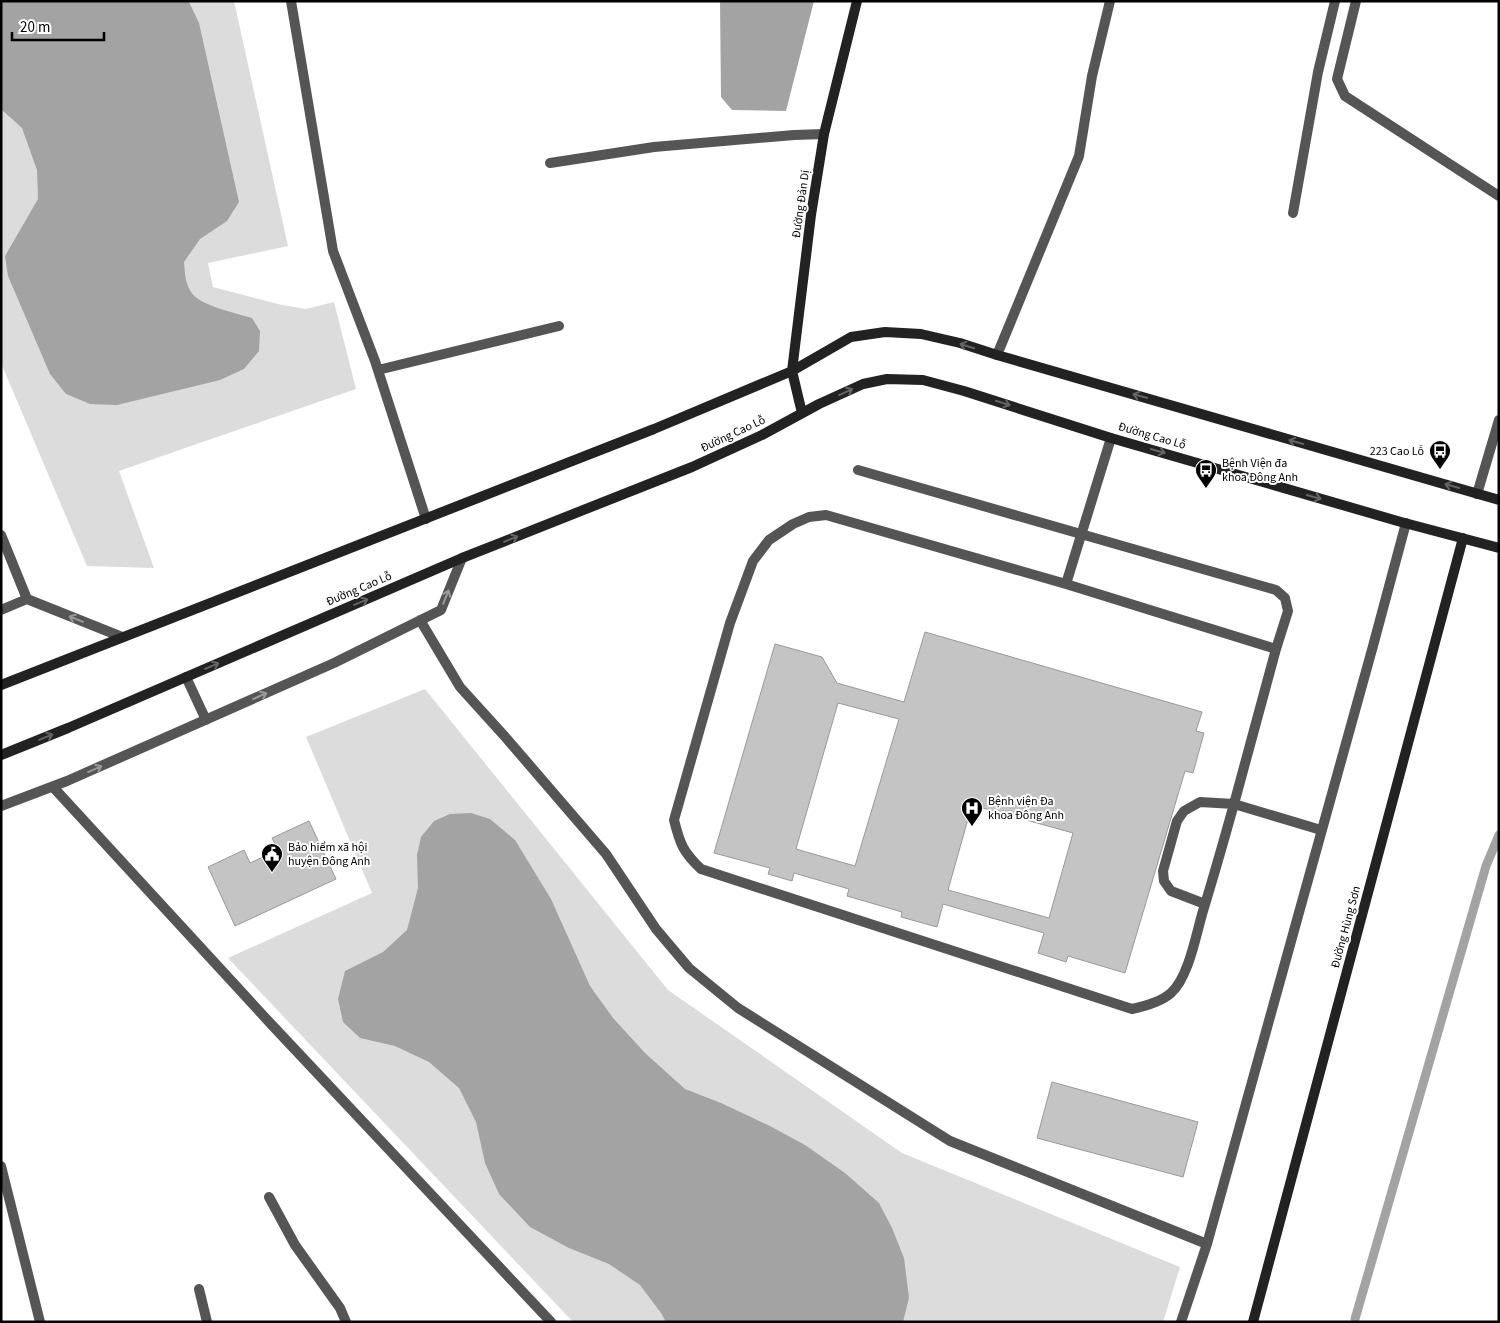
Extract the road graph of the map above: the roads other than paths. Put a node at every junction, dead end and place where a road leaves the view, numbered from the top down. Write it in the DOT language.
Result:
graph roads {
  1 [pos="291,1"];
  2 [pos="857,1"];
  3 [pos="1110,1"];
  4 [pos="1335,1"];
  5 [pos="1356,1"];
  6 [pos="824,134"];
  7 [pos="550,164"];
  8 [pos="1499,196"];
  9 [pos="1293,213"];
  10 [pos="558,326"];
  11 [pos="997,355"];
  12 [pos="378,370"];
  13 [pos="792,370"];
  14 [pos="802,413"];
  15 [pos="1499,420"];
  16 [pos="1111,438"];
  17 [pos="858,470"];
  18 [pos="1477,494"];
  19 [pos="1499,500"];
  20 [pos="426,519"];
  21 [pos="1406,523"];
  22 [pos="1081,534"];
  23 [pos="1,535"];
  24 [pos="1463,538"];
  25 [pos="1499,548"];
  26 [pos="462,558"];
  27 [pos="1066,584"];
  28 [pos="27,599"];
  29 [pos="1,610"];
  30 [pos="420,620"];
  31 [pos="122,637"];
  32 [pos="1276,649"];
  33 [pos="186,677"];
  34 [pos="1,685"];
  35 [pos="206,720"];
  36 [pos="1,755"];
  37 [pos="54,787"];
  38 [pos="1234,804"];
  39 [pos="1,806"];
  40 [pos="1321,830"];
  41 [pos="1205,904"];
  42 [pos="1,1166"];
  43 [pos="269,1197"];
  44 [pos="1207,1244"];
  45 [pos="199,1289"];
  46 [pos="40,1322"];
  47 [pos="207,1322"];
  48 [pos="346,1322"];
  49 [pos="551,1322"];
  50 [pos="1181,1322"];
  51 [pos="1253,1322"];
  1 -- 12 [label="street"];
  2 -- 6 [label="main road, Đường Đản Dị"];
  3 -- 11 [label="street"];
  4 -- 9 [label="street"];
  5 -- 8 [label="street"];
  6 -- 7 [label="street"];
  6 -- 13 [label="main road, Đường Đản Dị"];
  10 -- 12 [label="street"];
  11 -- 13 [label="main road, one-way"];
  18 -- 11 [label="main road, one-way"];
  12 -- 20 [label="street"];
  13 -- 14 [label="main road, Đường Đản Dị"];
  13 -- 20 [label="main road"];
  14 -- 16 [label="main road, Đường Cao Lỗ, one-way"];
  26 -- 14 [label="main road, Đường Cao Lỗ, one-way"];
  15 -- 18 [label="street"];
  16 -- 21 [label="main road, Đường Cao Lỗ, one-way"];
  16 -- 22 [label="street"];
  17 -- 22 [label="street"];
  18 -- 19 [label="main road"];
  20 -- 31 [label="main road"];
  21 -- 24 [label="main road, Đường Cao Lỗ"];
  21 -- 40 [label="street"];
  22 -- 27 [label="street"];
  22 -- 32 [label="street"];
  23 -- 28 [label="street"];
  24 -- 25 [label="main road, Đường Cao Lỗ"];
  24 -- 51 [label="main road, Đường Hùng Sơn"];
  30 -- 26 [label="street, one-way"];
  33 -- 26 [label="main road, Đường Cao Lỗ, one-way"];
  27 -- 32 [label="street"];
  27 -- 41 [label="street"];
  28 -- 29 [label="street"];
  31 -- 28 [label="street, one-way"];
  35 -- 30 [label="street, one-way"];
  30 -- 44 [label="street"];
  31 -- 34 [label="main road"];
  32 -- 38 [label="street"];
  33 -- 35 [label="street"];
  36 -- 33 [label="main road, Đường Cao Lỗ, one-way"];
  37 -- 35 [label="street, one-way"];
  37 -- 39 [label="street"];
  37 -- 49 [label="street"];
  38 -- 40 [label="street"];
  38 -- 41 [label="street"];
  38 -- 41 [label="street"];
  40 -- 44 [label="street"];
  42 -- 46 [label="street"];
  43 -- 48 [label="street"];
  44 -- 50 [label="street"];
  45 -- 47 [label="street"];
}
